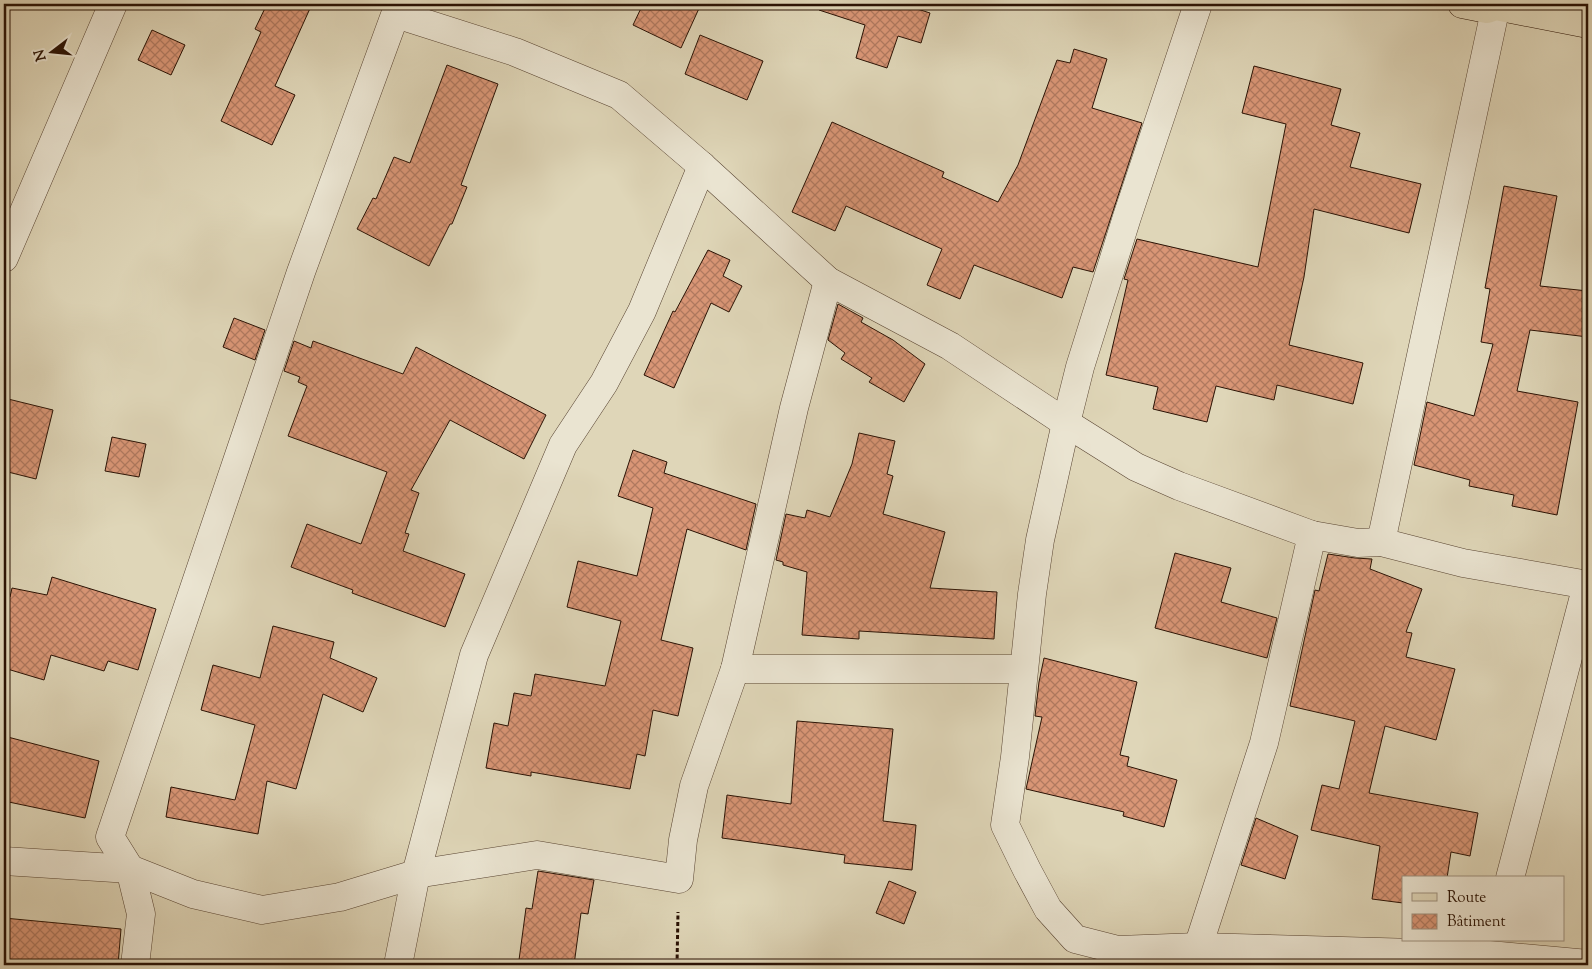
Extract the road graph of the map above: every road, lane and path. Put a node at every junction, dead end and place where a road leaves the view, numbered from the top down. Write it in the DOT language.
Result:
graph roads {
  1 [pos="113,4"];
  2 [pos="1198,4"];
  3 [pos="1462,4"];
  4 [pos="1496,6"];
  5 [pos="398,9"];
  6 [pos="1588,24"];
  7 [pos="702,166"];
  8 [pos="4,258"];
  9 [pos="828,281"];
  10 [pos="1066,423"];
  11 [pos="1312,535"];
  12 [pos="1381,542"];
  13 [pos="1587,585"];
  14 [pos="735,669"];
  15 [pos="1023,669"];
  16 [pos="4,861"];
  17 [pos="130,869"];
  18 [pos="416,874"];
  19 [pos="1511,876"];
  20 [pos="679,879"];
  21 [pos="1198,947"];
  22 [pos="1491,948"];
  23 [pos="1588,964"];
  24 [pos="134,965"];
  25 [pos="398,965"];
  26 [pos="677,965"];
  1 -- 8 [label="street"];
  2 -- 10 [label="street"];
  3 -- 4 [label="main road"];
  4 -- 6 [label="main road"];
  4 -- 12 [label="street"];
  5 -- 7 [label="street"];
  5 -- 17 [label="street"];
  7 -- 9 [label="street"];
  7 -- 18 [label="street"];
  9 -- 10 [label="street"];
  9 -- 14 [label="street"];
  10 -- 11 [label="street"];
  10 -- 15 [label="street"];
  11 -- 12 [label="street"];
  11 -- 21 [label="street"];
  12 -- 13 [label="street"];
  13 -- 19 [label="street"];
  14 -- 15 [label="street"];
  14 -- 20 [label="street"];
  15 -- 21 [label="street"];
  16 -- 17 [label="street"];
  17 -- 18 [label="street"];
  17 -- 24 [label="street"];
  18 -- 20 [label="street"];
  18 -- 25 [label="street"];
  20 -- 26 [label="path"];
  21 -- 22 [label="street"];
  22 -- 23 [label="street"];
}
